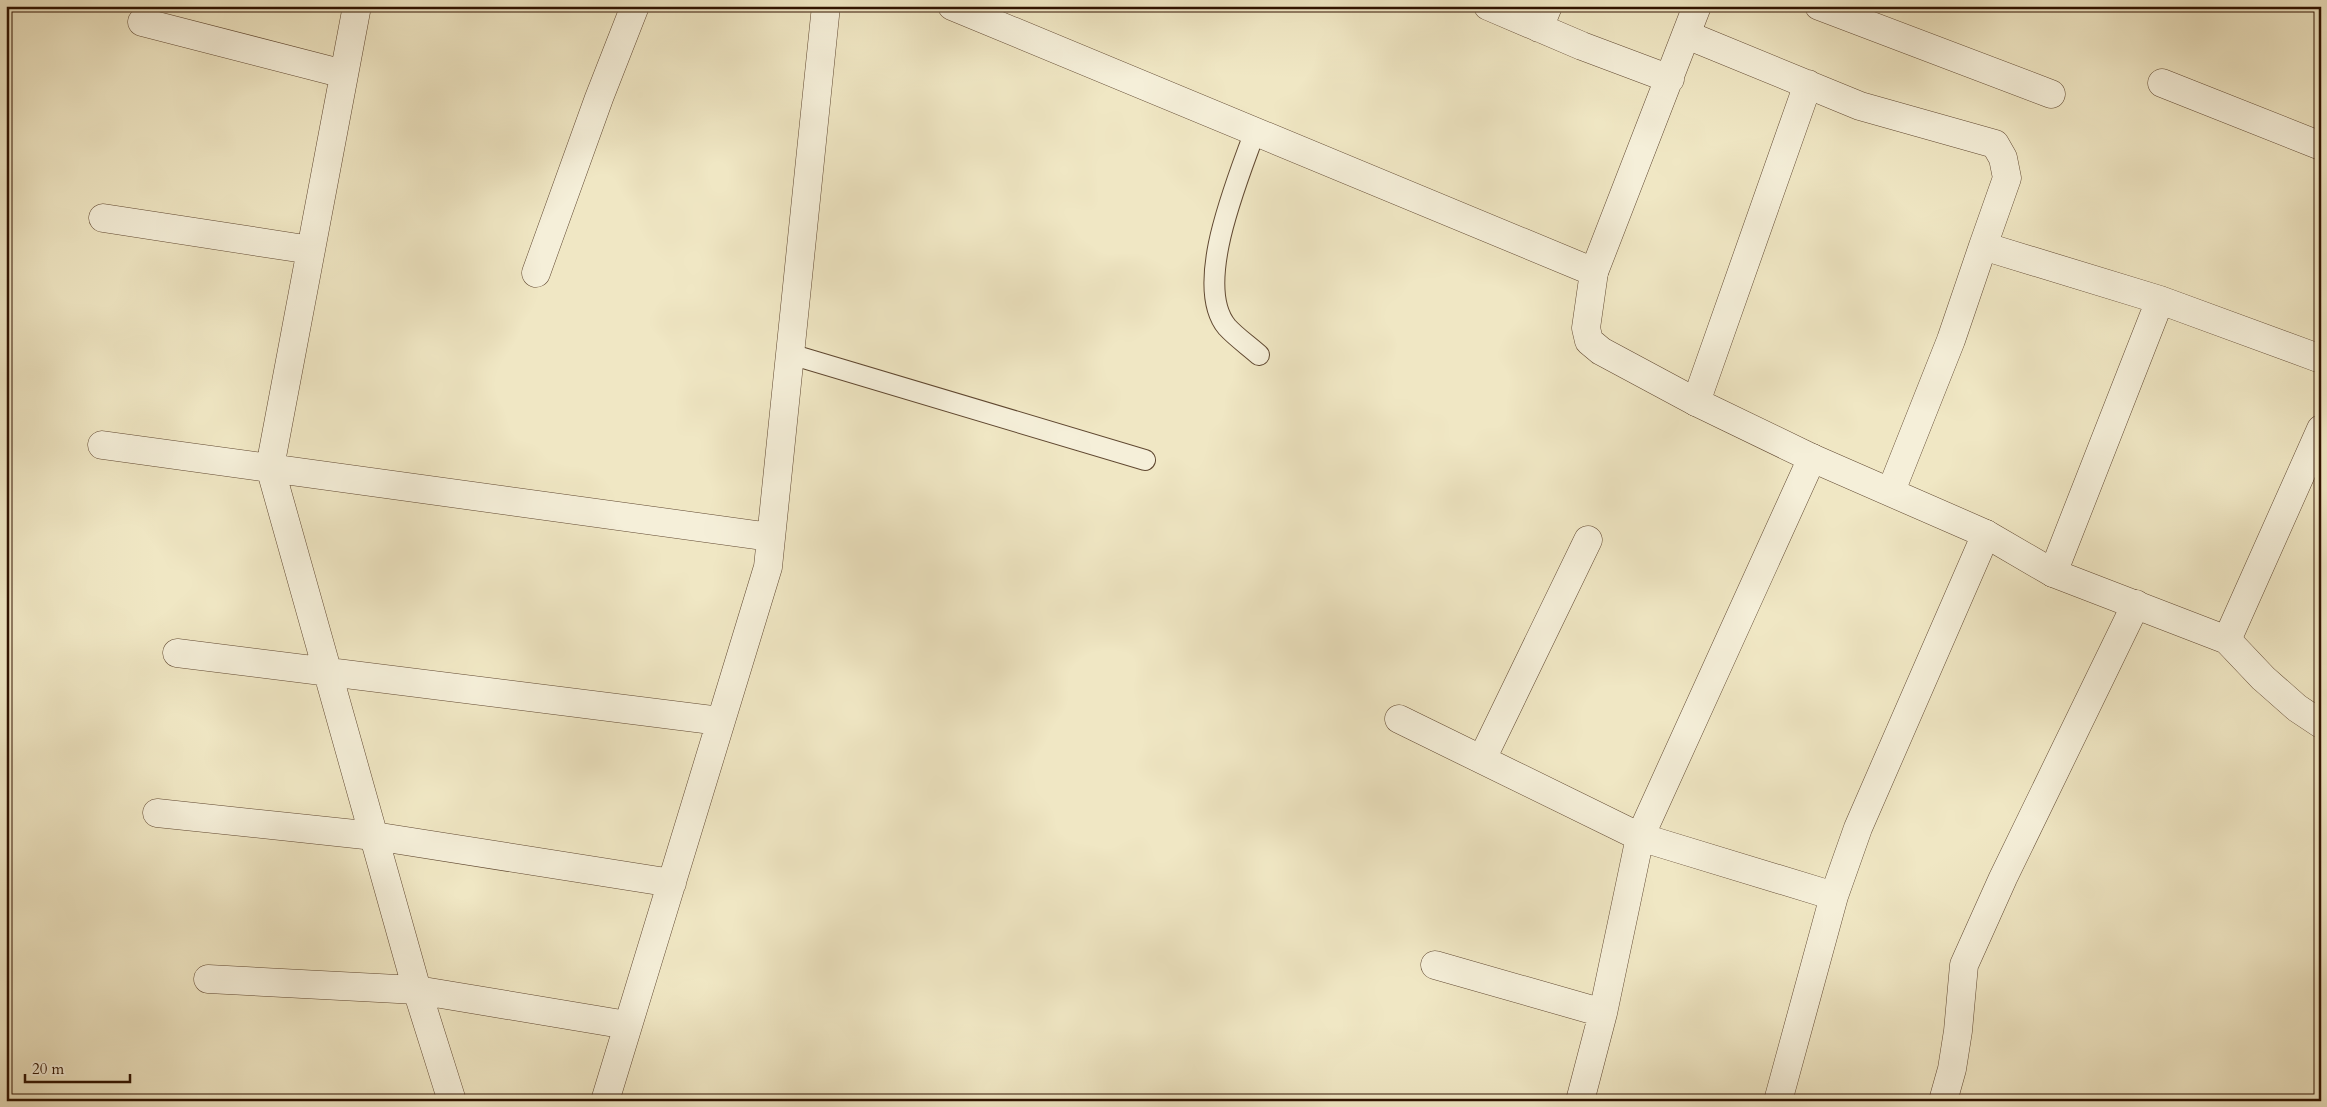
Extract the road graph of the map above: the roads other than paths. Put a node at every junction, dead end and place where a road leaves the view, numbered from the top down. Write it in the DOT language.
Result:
graph roads {
  1 [pos="357,6"];
  2 [pos="635,6"];
  3 [pos="826,6"];
  4 [pos="952,6"];
  5 [pos="1488,6"];
  6 [pos="1697,6"];
  7 [pos="1820,6"];
  8 [pos="1543,17"];
  9 [pos="142,22"];
  10 [pos="1687,35"];
  11 [pos="344,74"];
  12 [pos="1670,79"];
  13 [pos="2162,83"];
  14 [pos="1808,84"];
  15 [pos="2051,94"];
  16 [pos="1255,131"];
  17 [pos="2321,146"];
  18 [pos="103,218"];
  19 [pos="1983,246"];
  20 [pos="311,250"];
  21 [pos="1594,272"];
  22 [pos="536,273"];
  23 [pos="2160,300"];
  24 [pos="790,354"];
  25 [pos="1259,355"];
  26 [pos="2321,359"];
  27 [pos="1696,402"];
  28 [pos="2321,429"];
  29 [pos="102,445"];
  30 [pos="1812,458"];
  31 [pos="1145,460"];
  32 [pos="270,467"];
  33 [pos="1891,491"];
  34 [pos="1986,534"];
  35 [pos="771,537"];
  36 [pos="1588,540"];
  37 [pos="2053,573"];
  38 [pos="2136,604"];
  39 [pos="2227,640"];
  40 [pos="177,653"];
  41 [pos="328,674"];
  42 [pos="1399,719"];
  43 [pos="720,721"];
  44 [pos="2321,724"];
  45 [pos="1482,759"];
  46 [pos="157,813"];
  47 [pos="374,836"];
  48 [pos="1640,837"];
  49 [pos="672,883"];
  50 [pos="1834,896"];
  51 [pos="1435,965"];
  52 [pos="208,979"];
  53 [pos="417,990"];
  54 [pos="1603,1013"];
  55 [pos="627,1025"];
  56 [pos="452,1101"];
  57 [pos="605,1101"];
  58 [pos="1580,1101"];
  59 [pos="1778,1101"];
  60 [pos="1943,1101"];
  1 -- 11 [label="street"];
  2 -- 22 [label="street"];
  3 -- 24 [label="street"];
  4 -- 16 [label="street"];
  5 -- 8 [label="street"];
  6 -- 10 [label="street"];
  7 -- 15 [label="street"];
  8 -- 12 [label="street"];
  9 -- 11 [label="street"];
  10 -- 12 [label="street"];
  10 -- 14 [label="street"];
  11 -- 20 [label="street"];
  12 -- 21 [label="street"];
  13 -- 17 [label="street"];
  14 -- 19 [label="street"];
  14 -- 27 [label="street"];
  16 -- 21 [label="street"];
  16 -- 25 [label="lane"];
  18 -- 20 [label="street"];
  19 -- 23 [label="street"];
  19 -- 33 [label="street"];
  20 -- 32 [label="street"];
  21 -- 27 [label="street"];
  23 -- 26 [label="street"];
  23 -- 37 [label="street"];
  24 -- 31 [label="lane"];
  24 -- 35 [label="street"];
  27 -- 30 [label="street"];
  28 -- 39 [label="street"];
  29 -- 32 [label="street"];
  30 -- 33 [label="street"];
  30 -- 48 [label="street"];
  32 -- 35 [label="street"];
  32 -- 41 [label="street"];
  33 -- 34 [label="street"];
  34 -- 37 [label="street"];
  34 -- 50 [label="street"];
  35 -- 43 [label="street"];
  36 -- 45 [label="street"];
  37 -- 38 [label="street"];
  38 -- 39 [label="street"];
  38 -- 60 [label="street"];
  39 -- 44 [label="street"];
  40 -- 41 [label="street"];
  41 -- 43 [label="street"];
  41 -- 47 [label="street"];
  42 -- 45 [label="street"];
  43 -- 49 [label="street"];
  45 -- 48 [label="street"];
  46 -- 47 [label="street"];
  47 -- 49 [label="street"];
  47 -- 53 [label="street"];
  48 -- 50 [label="street"];
  48 -- 54 [label="street"];
  49 -- 55 [label="street"];
  50 -- 59 [label="street"];
  51 -- 54 [label="street"];
  52 -- 53 [label="street"];
  53 -- 55 [label="street"];
  53 -- 56 [label="street"];
  54 -- 58 [label="street"];
  55 -- 57 [label="street"];
}
